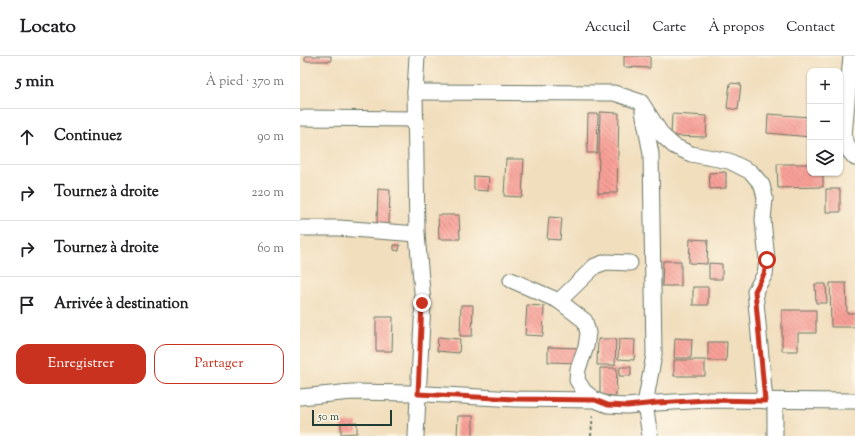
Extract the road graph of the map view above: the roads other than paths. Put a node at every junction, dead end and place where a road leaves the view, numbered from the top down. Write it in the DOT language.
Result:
graph roads {
  1 [pos="417,56"];
  2 [pos="852,56"];
  3 [pos="415,92"];
  4 [pos="641,102"];
  5 [pos="300,118"];
  6 [pos="416,119"];
  7 [pos="855,158"];
  8 [pos="300,228"];
  9 [pos="417,234"];
  10 [pos="630,263"];
  11 [pos="511,280"];
  12 [pos="560,301"];
  13 [pos="418,394"];
  14 [pos="300,397"];
  15 [pos="595,400"];
  16 [pos="770,401"];
  17 [pos="855,401"];
  18 [pos="645,404"];
  19 [pos="416,436"];
  20 [pos="650,436"];
  21 [pos="775,436"];
  1 -- 3 [label="street"];
  2 -- 7 [label="street"];
  3 -- 4 [label="street"];
  3 -- 6 [label="street"];
  4 -- 16 [label="street"];
  4 -- 18 [label="street"];
  5 -- 6 [label="street"];
  6 -- 9 [label="street"];
  8 -- 9 [label="street"];
  9 -- 13 [label="street"];
  10 -- 12 [label="street"];
  11 -- 12 [label="street"];
  12 -- 15 [label="street"];
  13 -- 14 [label="street"];
  13 -- 15 [label="street"];
  13 -- 19 [label="street"];
  15 -- 18 [label="street"];
  16 -- 17 [label="street"];
  16 -- 18 [label="street"];
  16 -- 21 [label="street"];
  18 -- 20 [label="street"];
}
